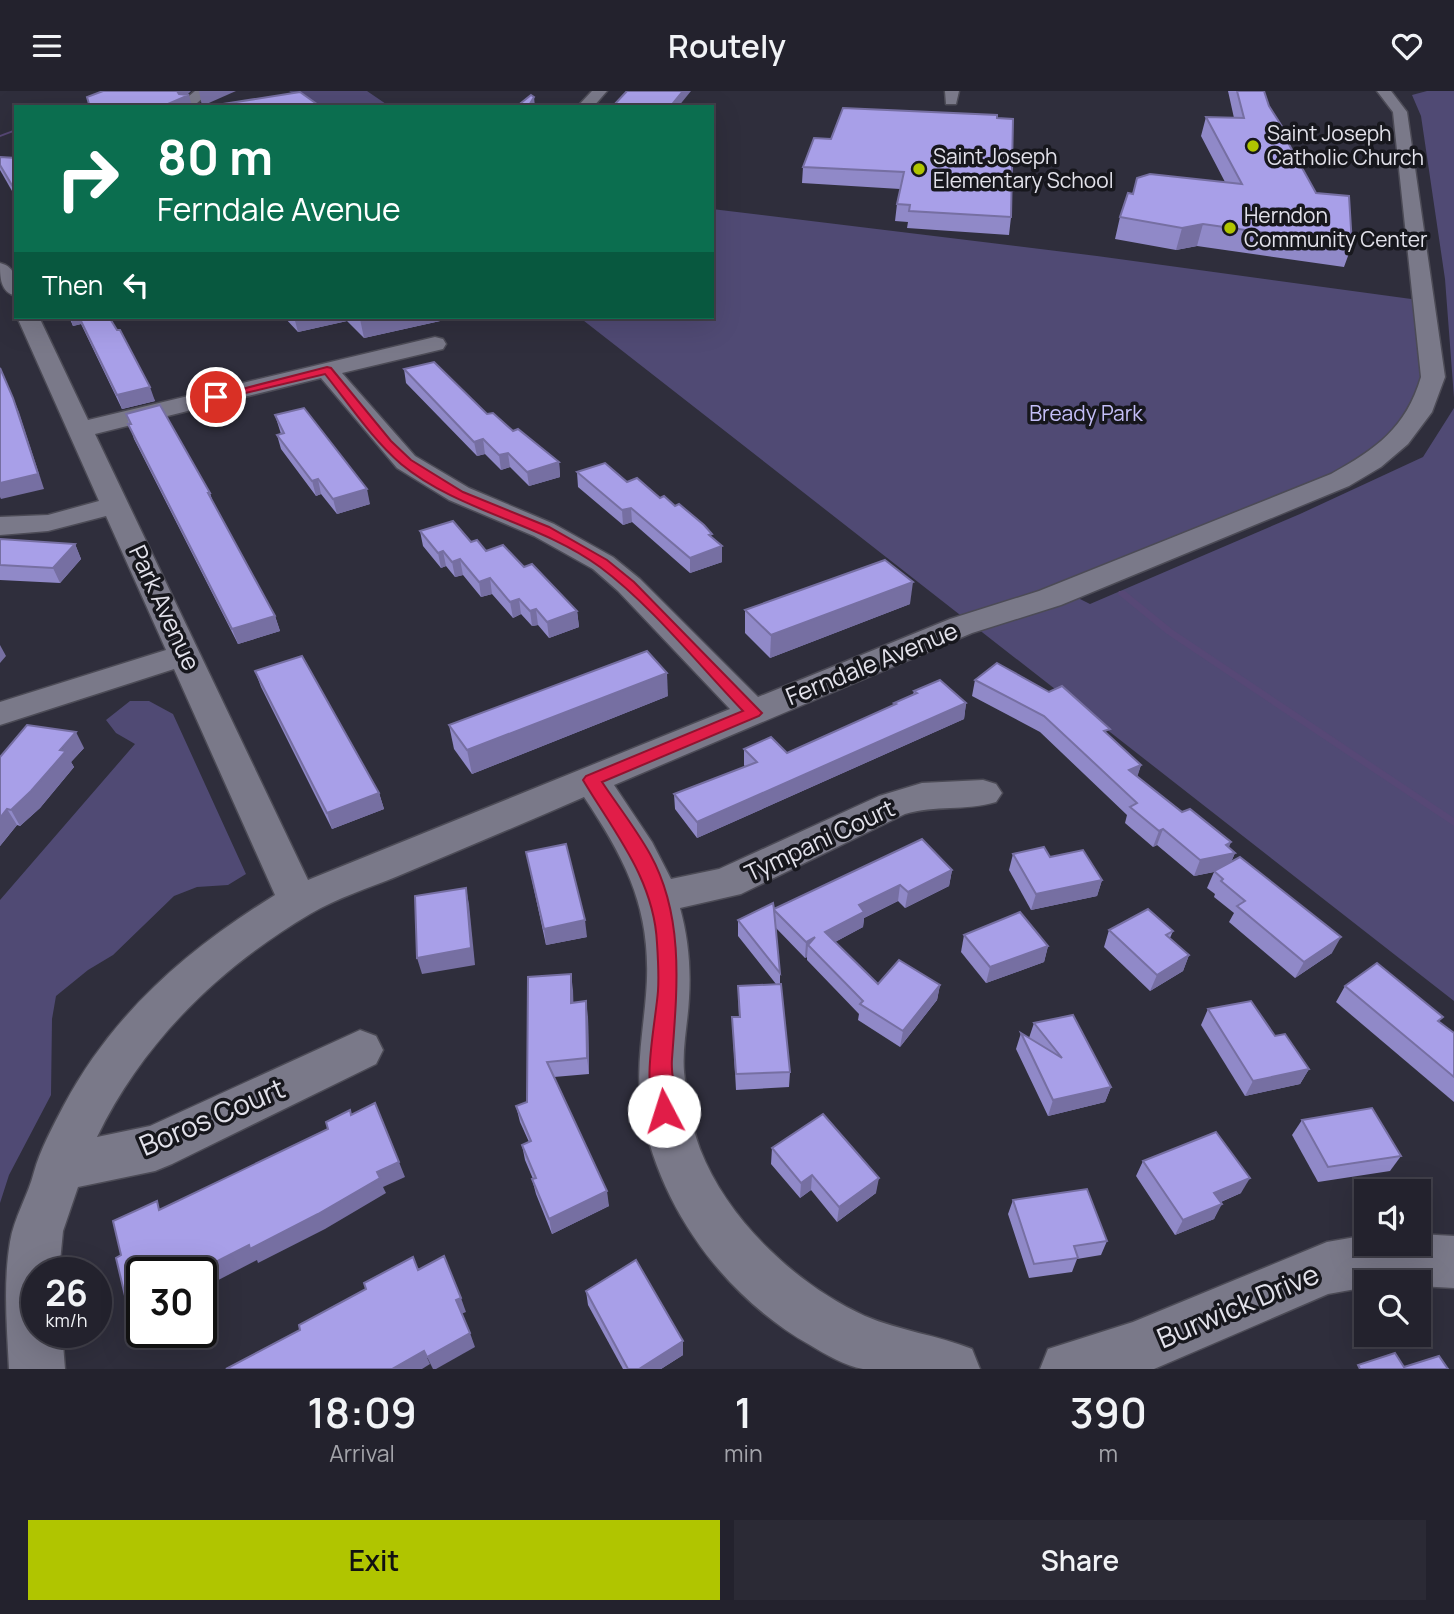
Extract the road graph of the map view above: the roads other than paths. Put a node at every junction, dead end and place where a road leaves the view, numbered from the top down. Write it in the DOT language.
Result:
graph roads {
  1 [pos="204,91"];
  2 [pos="600,91"];
  3 [pos="1384,91"];
  4 [pos="192,105"];
  5 [pos="586,105"];
  6 [pos="29,319"];
  7 [pos="435,344"];
  8 [pos="327,370"];
  9 [pos="82,429"];
  10 [pos="117,505"];
  11 [pos="0,526"];
  12 [pos="185,655"];
  13 [pos="754,713"];
  14 [pos="0,714"];
  15 [pos="592,780"];
  16 [pos="983,793"];
  17 [pos="658,897"];
  18 [pos="298,901"];
  19 [pos="360,1050"];
  20 [pos="59,1168"];
  21 [pos="1454,1262"];
  22 [pos="37,1369"];
  23 [pos="952,1369"];
  24 [pos="1068,1369"];
  1 -- 4 [label="street"];
  2 -- 5 [label="street"];
  3 -- 13 [label="street, Ferndale Avenue"];
  6 -- 9 [label="street, Park Avenue"];
  7 -- 8 [label="street"];
  8 -- 9 [label="street"];
  8 -- 13 [label="street"];
  9 -- 10 [label="street, Park Avenue"];
  10 -- 11 [label="street"];
  10 -- 12 [label="street, Park Avenue"];
  12 -- 14 [label="street"];
  12 -- 18 [label="street, Park Avenue"];
  13 -- 15 [label="street, Ferndale Avenue"];
  15 -- 17 [label="street"];
  15 -- 18 [label="street, Ferndale Avenue"];
  16 -- 17 [label="street, Tympani Court"];
  17 -- 23 [label="street"];
  18 -- 20 [label="street, Ferndale Avenue"];
  19 -- 20 [label="street, Boros Court"];
  20 -- 22 [label="street, Ferndale Avenue"];
  21 -- 24 [label="street, Burwick Drive"];
}
